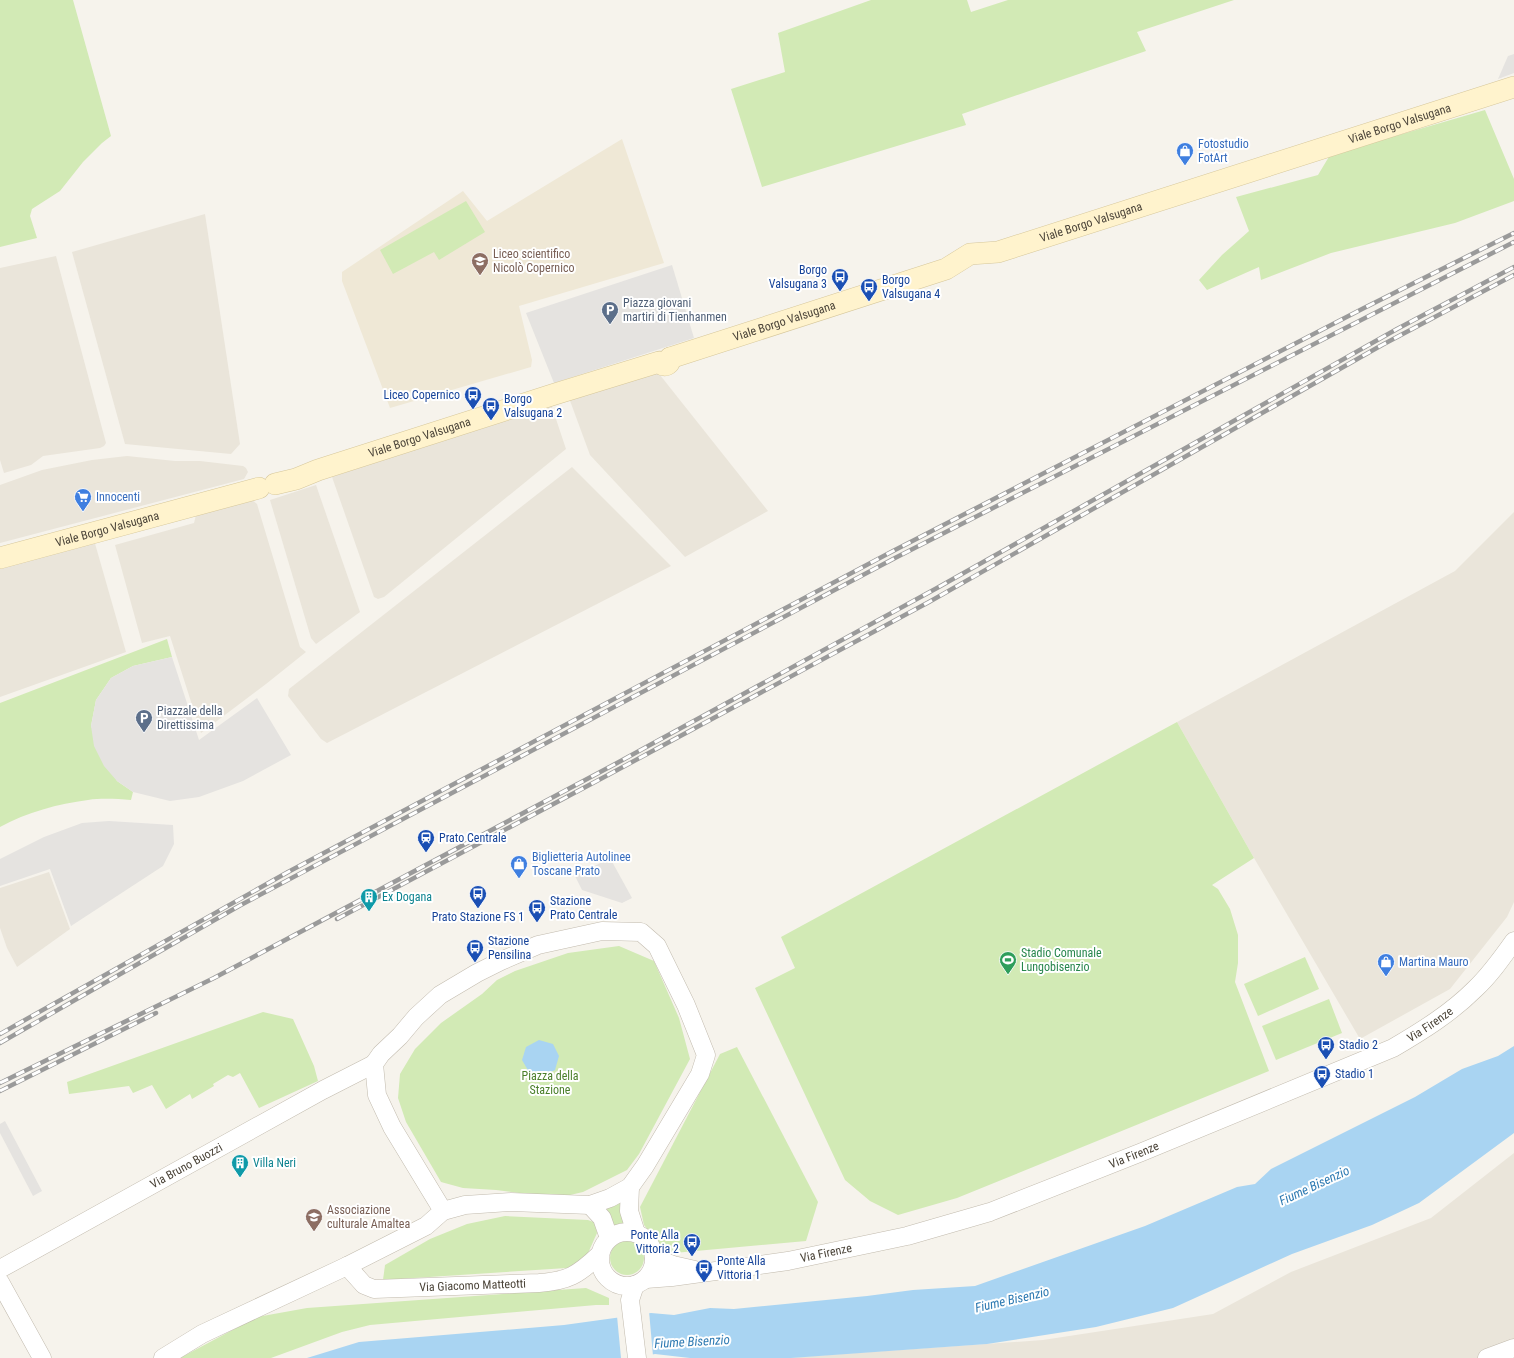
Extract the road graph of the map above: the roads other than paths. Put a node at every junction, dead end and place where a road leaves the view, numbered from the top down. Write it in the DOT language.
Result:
graph roads {
  1 [pos="1514,87"];
  2 [pos="0,558"];
  3 [pos="1514,941"];
  4 [pos="374,1064"];
  5 [pos="630,1187"];
  6 [pos="590,1205"];
  7 [pos="443,1211"];
  8 [pos="636,1232"];
  9 [pos="608,1238"];
  10 [pos="599,1255"];
  11 [pos="654,1258"];
  12 [pos="347,1266"];
  13 [pos="0,1269"];
  14 [pos="708,1273"];
  15 [pos="0,1282"];
  16 [pos="633,1287"];
  17 [pos="1514,1348"];
  18 [pos="637,1355"];
  19 [pos="42,1358"];
  20 [pos="163,1358"];
  21 [pos="1487,1358"];
  1 -- 2 [label="main road, Viale Borgo Valsugana"];
  3 -- 14 [label="street, Via Firenze"];
  4 -- 5 [label="street"];
  4 -- 7 [label="street"];
  4 -- 13 [label="street, Via Bruno Buozzi"];
  5 -- 6 [label="street"];
  5 -- 8 [label="street"];
  6 -- 7 [label="street"];
  6 -- 9 [label="street"];
  7 -- 12 [label="street"];
  8 -- 9 [label="street"];
  8 -- 11 [label="street"];
  9 -- 10 [label="street"];
  10 -- 12 [label="street, Via Giacomo Matteotti"];
  10 -- 16 [label="street"];
  11 -- 14 [label="street, Via Firenze"];
  11 -- 16 [label="street"];
  12 -- 20 [label="street"];
  14 -- 16 [label="street, Via Firenze"];
  15 -- 19 [label="street"];
  16 -- 18 [label="street"];
  17 -- 21 [label="street"];
}
